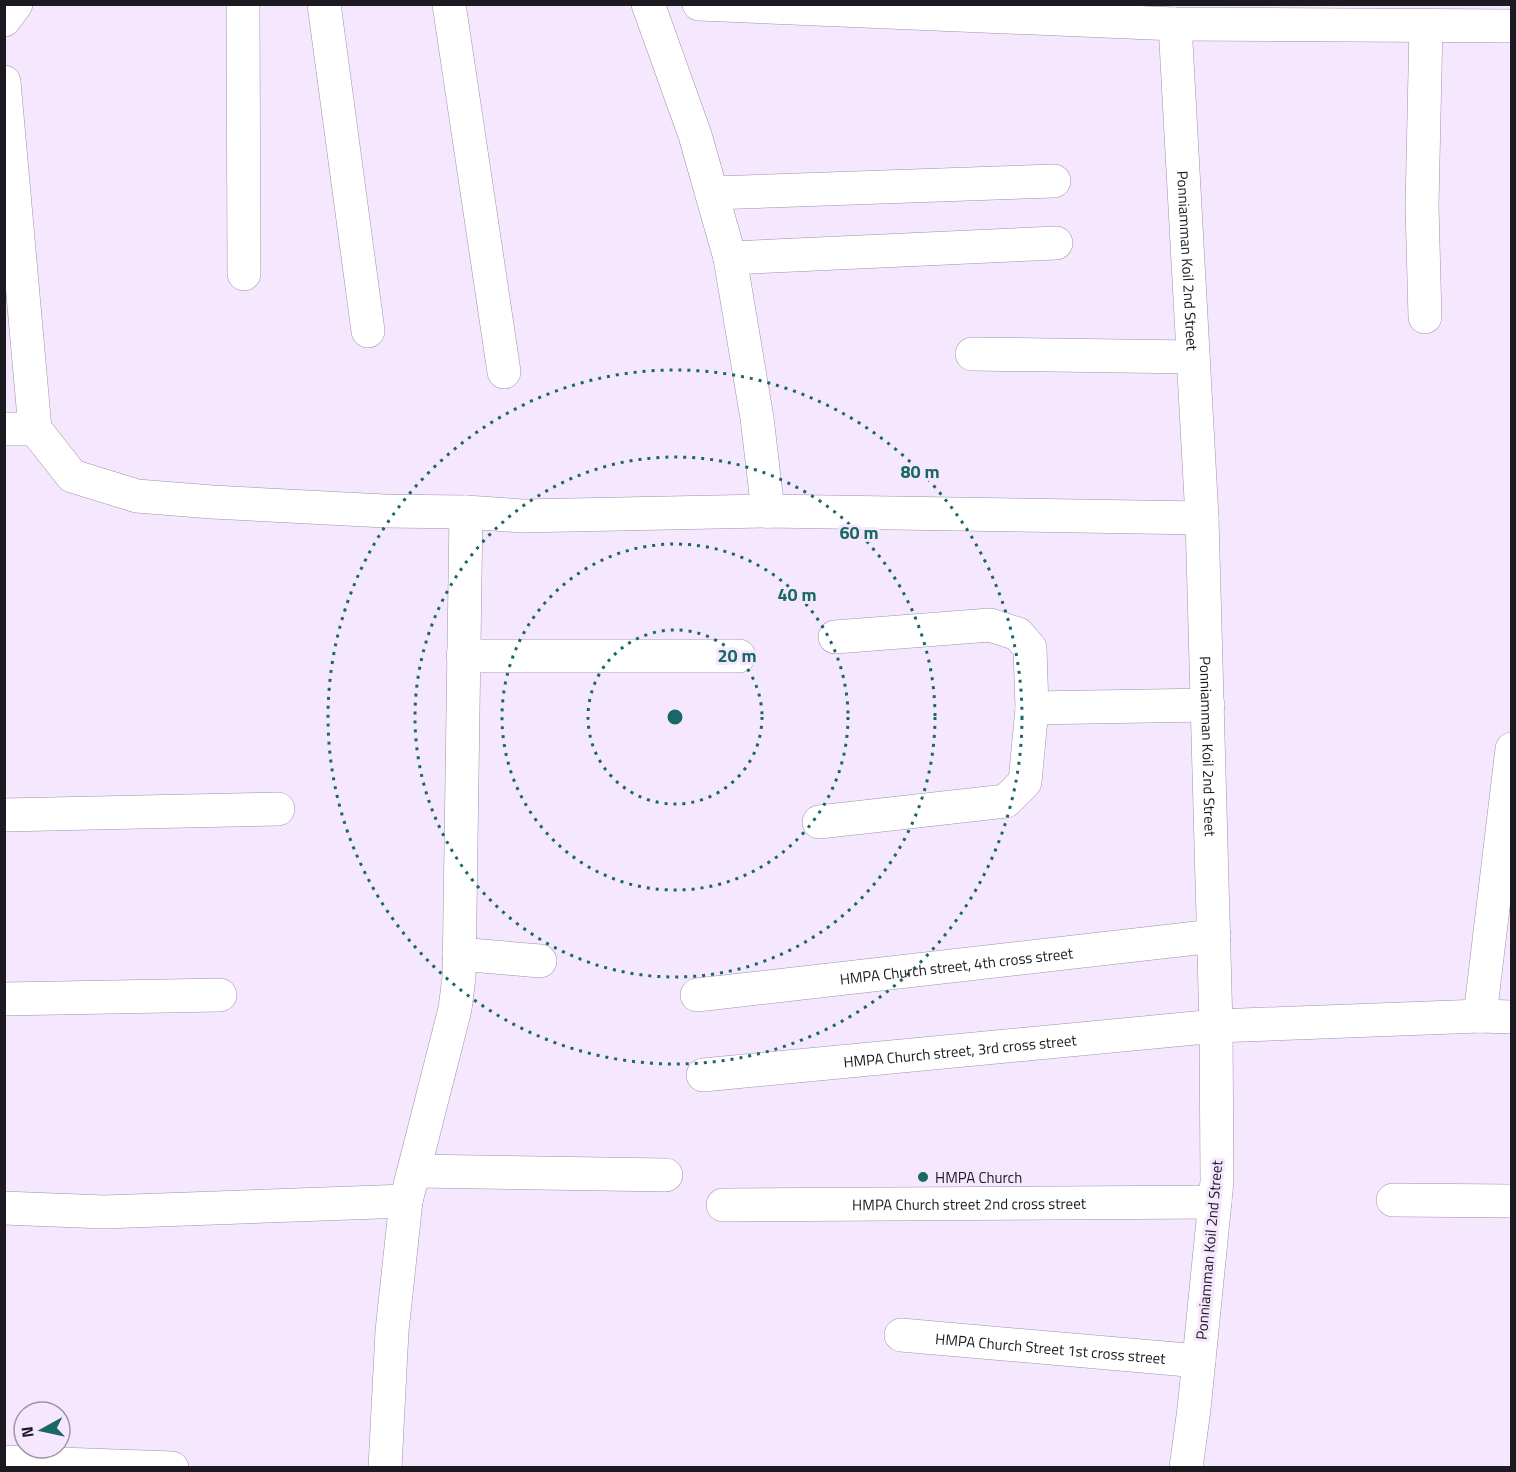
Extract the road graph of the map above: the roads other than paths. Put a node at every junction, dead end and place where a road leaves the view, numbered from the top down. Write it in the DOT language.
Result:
graph roads {
  1 [pos="16,4"];
  2 [pos="243,4"];
  3 [pos="324,4"];
  4 [pos="449,4"];
  5 [pos="648,4"];
  6 [pos="699,4"];
  7 [pos="1261,15"];
  8 [pos="4,20"];
  9 [pos="1175,24"];
  10 [pos="1426,26"];
  11 [pos="1512,26"];
  12 [pos="4,82"];
  13 [pos="1054,181"];
  14 [pos="712,193"];
  15 [pos="1056,243"];
  16 [pos="730,258"];
  17 [pos="244,274"];
  18 [pos="1425,317"];
  19 [pos="368,332"];
  20 [pos="972,354"];
  21 [pos="1193,357"];
  22 [pos="504,372"];
  23 [pos="20,429"];
  24 [pos="768,511"];
  25 [pos="466,512"];
  26 [pos="1202,518"];
  27 [pos="835,637"];
  28 [pos="463,656"];
  29 [pos="739,656"];
  30 [pos="1208,705"];
  31 [pos="1032,708"];
  32 [pos="1512,749"];
  33 [pos="278,809"];
  34 [pos="4,815"];
  35 [pos="819,822"];
  36 [pos="1214,936"];
  37 [pos="459,954"];
  38 [pos="540,961"];
  39 [pos="220,995"];
  40 [pos="697,995"];
  41 [pos="4,999"];
  42 [pos="1496,1017"];
  43 [pos="1216,1026"];
  44 [pos="703,1075"];
  45 [pos="666,1174"];
  46 [pos="410,1186"];
  47 [pos="1394,1200"];
  48 [pos="1512,1201"];
  49 [pos="1215,1202"];
  50 [pos="723,1205"];
  51 [pos="4,1208"];
  52 [pos="901,1335"];
  53 [pos="1199,1361"];
  54 [pos="4,1462"];
  55 [pos="172,1467"];
  56 [pos="386,1467"];
  57 [pos="1186,1467"];
  1 -- 8 [label="street"];
  2 -- 17 [label="street"];
  3 -- 19 [label="street"];
  4 -- 22 [label="street"];
  5 -- 14 [label="street"];
  6 -- 9 [label="street"];
  7 -- 9 [label="street"];
  7 -- 10 [label="street"];
  9 -- 21 [label="street, Ponniamman Koil 2nd Street"];
  10 -- 11 [label="street"];
  10 -- 18 [label="street"];
  12 -- 23 [label="street"];
  13 -- 14 [label="street"];
  14 -- 16 [label="street"];
  15 -- 16 [label="street"];
  16 -- 24 [label="street"];
  20 -- 21 [label="street"];
  21 -- 26 [label="street, Ponniamman Koil 2nd Street"];
  23 -- 25 [label="street"];
  24 -- 25 [label="street"];
  24 -- 26 [label="street"];
  25 -- 28 [label="street"];
  26 -- 30 [label="street, Ponniamman Koil 2nd Street"];
  27 -- 31 [label="street"];
  28 -- 29 [label="street"];
  28 -- 37 [label="street"];
  30 -- 31 [label="street"];
  30 -- 36 [label="street, Ponniamman Koil 2nd Street"];
  31 -- 35 [label="street"];
  32 -- 42 [label="street"];
  33 -- 34 [label="street"];
  36 -- 40 [label="street, HMPA Church street, 4th cross street"];
  36 -- 43 [label="street, Ponniamman Koil 2nd Street"];
  37 -- 38 [label="street"];
  37 -- 46 [label="street"];
  39 -- 41 [label="street"];
  42 -- 43 [label="street, HMPA Church street, 3rd cross street"];
  43 -- 44 [label="street, HMPA Church street, 3rd cross street"];
  43 -- 49 [label="street, Ponniamman Koil 2nd Street"];
  45 -- 46 [label="street"];
  46 -- 51 [label="street"];
  46 -- 56 [label="street"];
  47 -- 48 [label="street"];
  49 -- 50 [label="street, HMPA Church street 2nd cross street"];
  49 -- 53 [label="street, Ponniamman Koil 2nd Street"];
  52 -- 53 [label="street, HMPA Church Street 1st cross street"];
  53 -- 57 [label="street, Ponniamman Koil 2nd Street"];
  54 -- 55 [label="street"];
}
